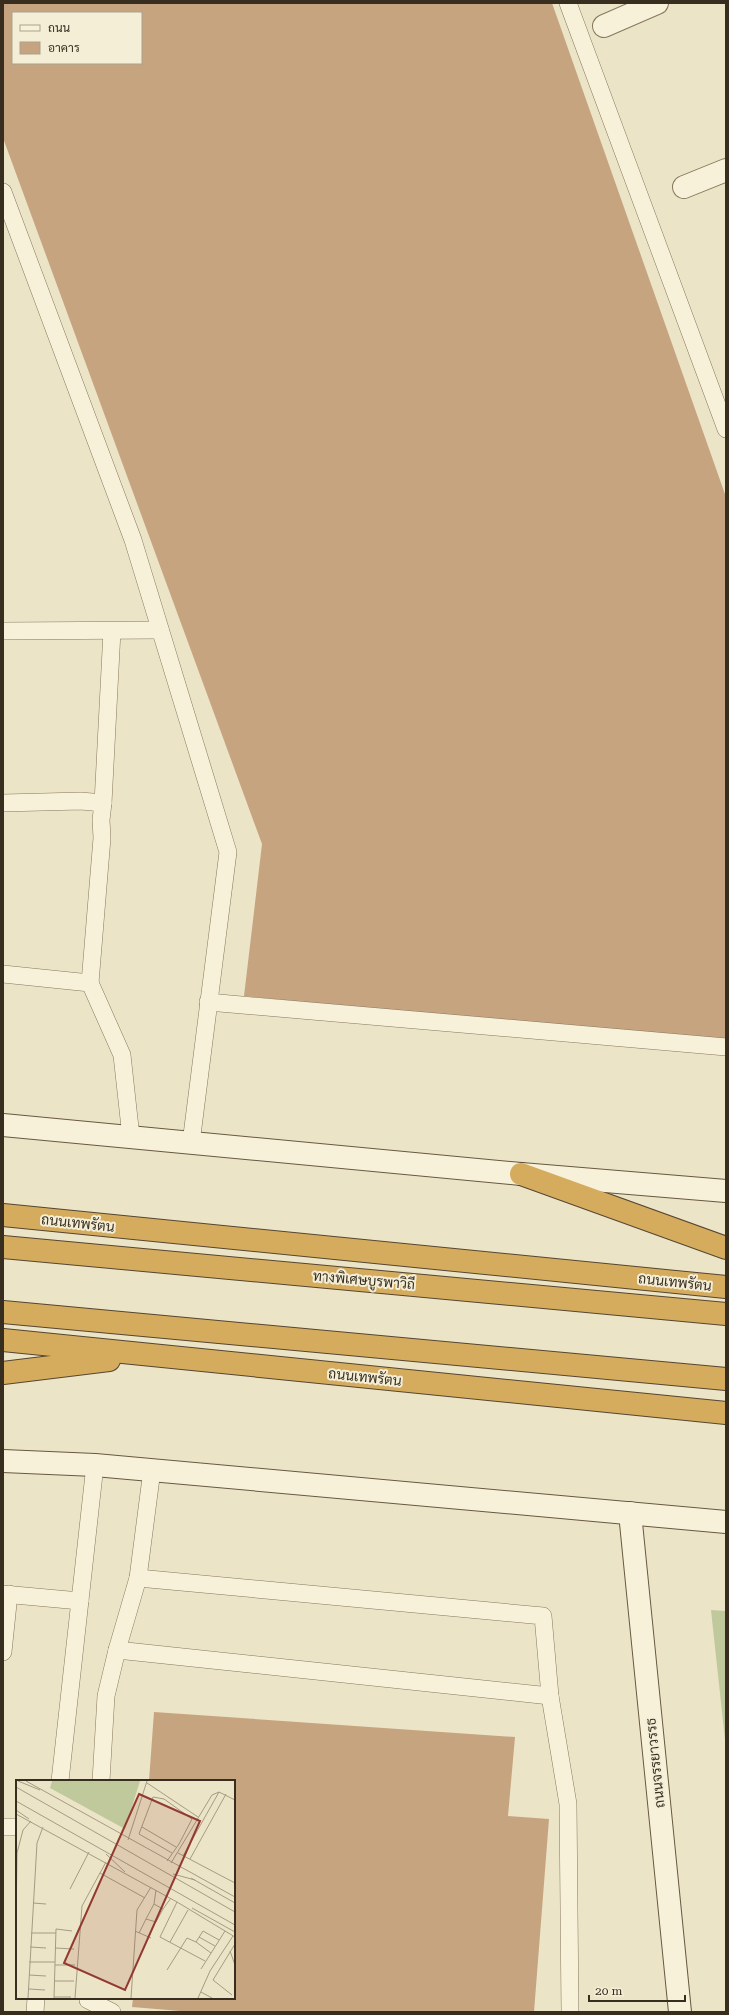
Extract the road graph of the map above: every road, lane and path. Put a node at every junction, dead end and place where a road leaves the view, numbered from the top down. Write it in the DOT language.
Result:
graph roads {
  1 [pos="568,3"];
  2 [pos="657,3"];
  3 [pos="604,26"];
  4 [pos="726,170"];
  5 [pos="684,187"];
  6 [pos="3,192"];
  7 [pos="726,429"];
  8 [pos="160,630"];
  9 [pos="3,631"];
  10 [pos="112,631"];
  11 [pos="3,803"];
  12 [pos="103,803"];
  13 [pos="3,974"];
  14 [pos="90,983"];
  15 [pos="208,1002"];
  16 [pos="726,1047"];
  17 [pos="3,1125"];
  18 [pos="131,1137"];
  19 [pos="191,1143"];
  20 [pos="521,1174"];
  21 [pos="726,1191"];
  22 [pos="3,1215"];
  23 [pos="3,1247"];
  24 [pos="726,1248"];
  25 [pos="726,1288"];
  26 [pos="3,1312"];
  27 [pos="726,1314"];
  28 [pos="3,1340"];
  29 [pos="146,1355"];
  30 [pos="3,1374"];
  31 [pos="726,1379"];
  32 [pos="726,1413"];
  33 [pos="3,1448"];
  34 [pos="3,1460"];
  35 [pos="86,1464"];
  36 [pos="152,1470"];
  37 [pos="630,1513"];
  38 [pos="726,1522"];
  39 [pos="138,1578"];
  40 [pos="6,1594"];
  41 [pos="80,1601"];
  42 [pos="117,1650"];
  43 [pos="3,1652"];
  44 [pos="550,1696"];
  45 [pos="60,1780"];
  46 [pos="101,1780"];
  47 [pos="3,1827"];
  48 [pos="16,1827"];
  49 [pos="36,1999"];
  50 [pos="88,1999"];
  51 [pos="35,2012"];
  52 [pos="112,2012"];
  53 [pos="570,2012"];
  54 [pos="677,2012"];
  1 -- 7 [label="lane"];
  2 -- 3 [label="main road"];
  4 -- 5 [label="main road"];
  6 -- 8 [label="lane"];
  8 -- 10 [label="lane"];
  8 -- 15 [label="lane"];
  9 -- 10 [label="lane"];
  10 -- 12 [label="lane"];
  11 -- 12 [label="lane"];
  12 -- 14 [label="lane"];
  13 -- 14 [label="lane"];
  14 -- 18 [label="lane"];
  15 -- 16 [label="lane"];
  15 -- 19 [label="lane"];
  17 -- 18 [label="main road"];
  18 -- 19 [label="main road"];
  19 -- 20 [label="main road"];
  20 -- 21 [label="main road"];
  20 -- 24 [label="highway"];
  22 -- 25 [label="highway, ถนนเทพรัตน"];
  23 -- 27 [label="highway, ทางพิเศษบูรพาวิถี"];
  26 -- 31 [label="highway"];
  28 -- 29 [label="highway, ถนนเทพรัตน"];
  29 -- 30 [label="highway"];
  29 -- 32 [label="highway, ถนนเทพรัตน"];
  33 -- 35 [label="main road"];
  34 -- 35 [label="main road"];
  35 -- 36 [label="main road"];
  35 -- 41 [label="lane"];
  36 -- 37 [label="main road"];
  36 -- 39 [label="lane"];
  37 -- 38 [label="main road"];
  37 -- 54 [label="main road, ถนนจรรยาวรรธ"];
  39 -- 42 [label="lane"];
  39 -- 44 [label="lane"];
  40 -- 41 [label="lane"];
  40 -- 43 [label="lane"];
  41 -- 45 [label="lane"];
  42 -- 44 [label="lane"];
  42 -- 46 [label="lane"];
  44 -- 53 [label="lane"];
  47 -- 48 [label="lane"];
  49 -- 51 [label="lane"];
  50 -- 52 [label="lane"];
}
